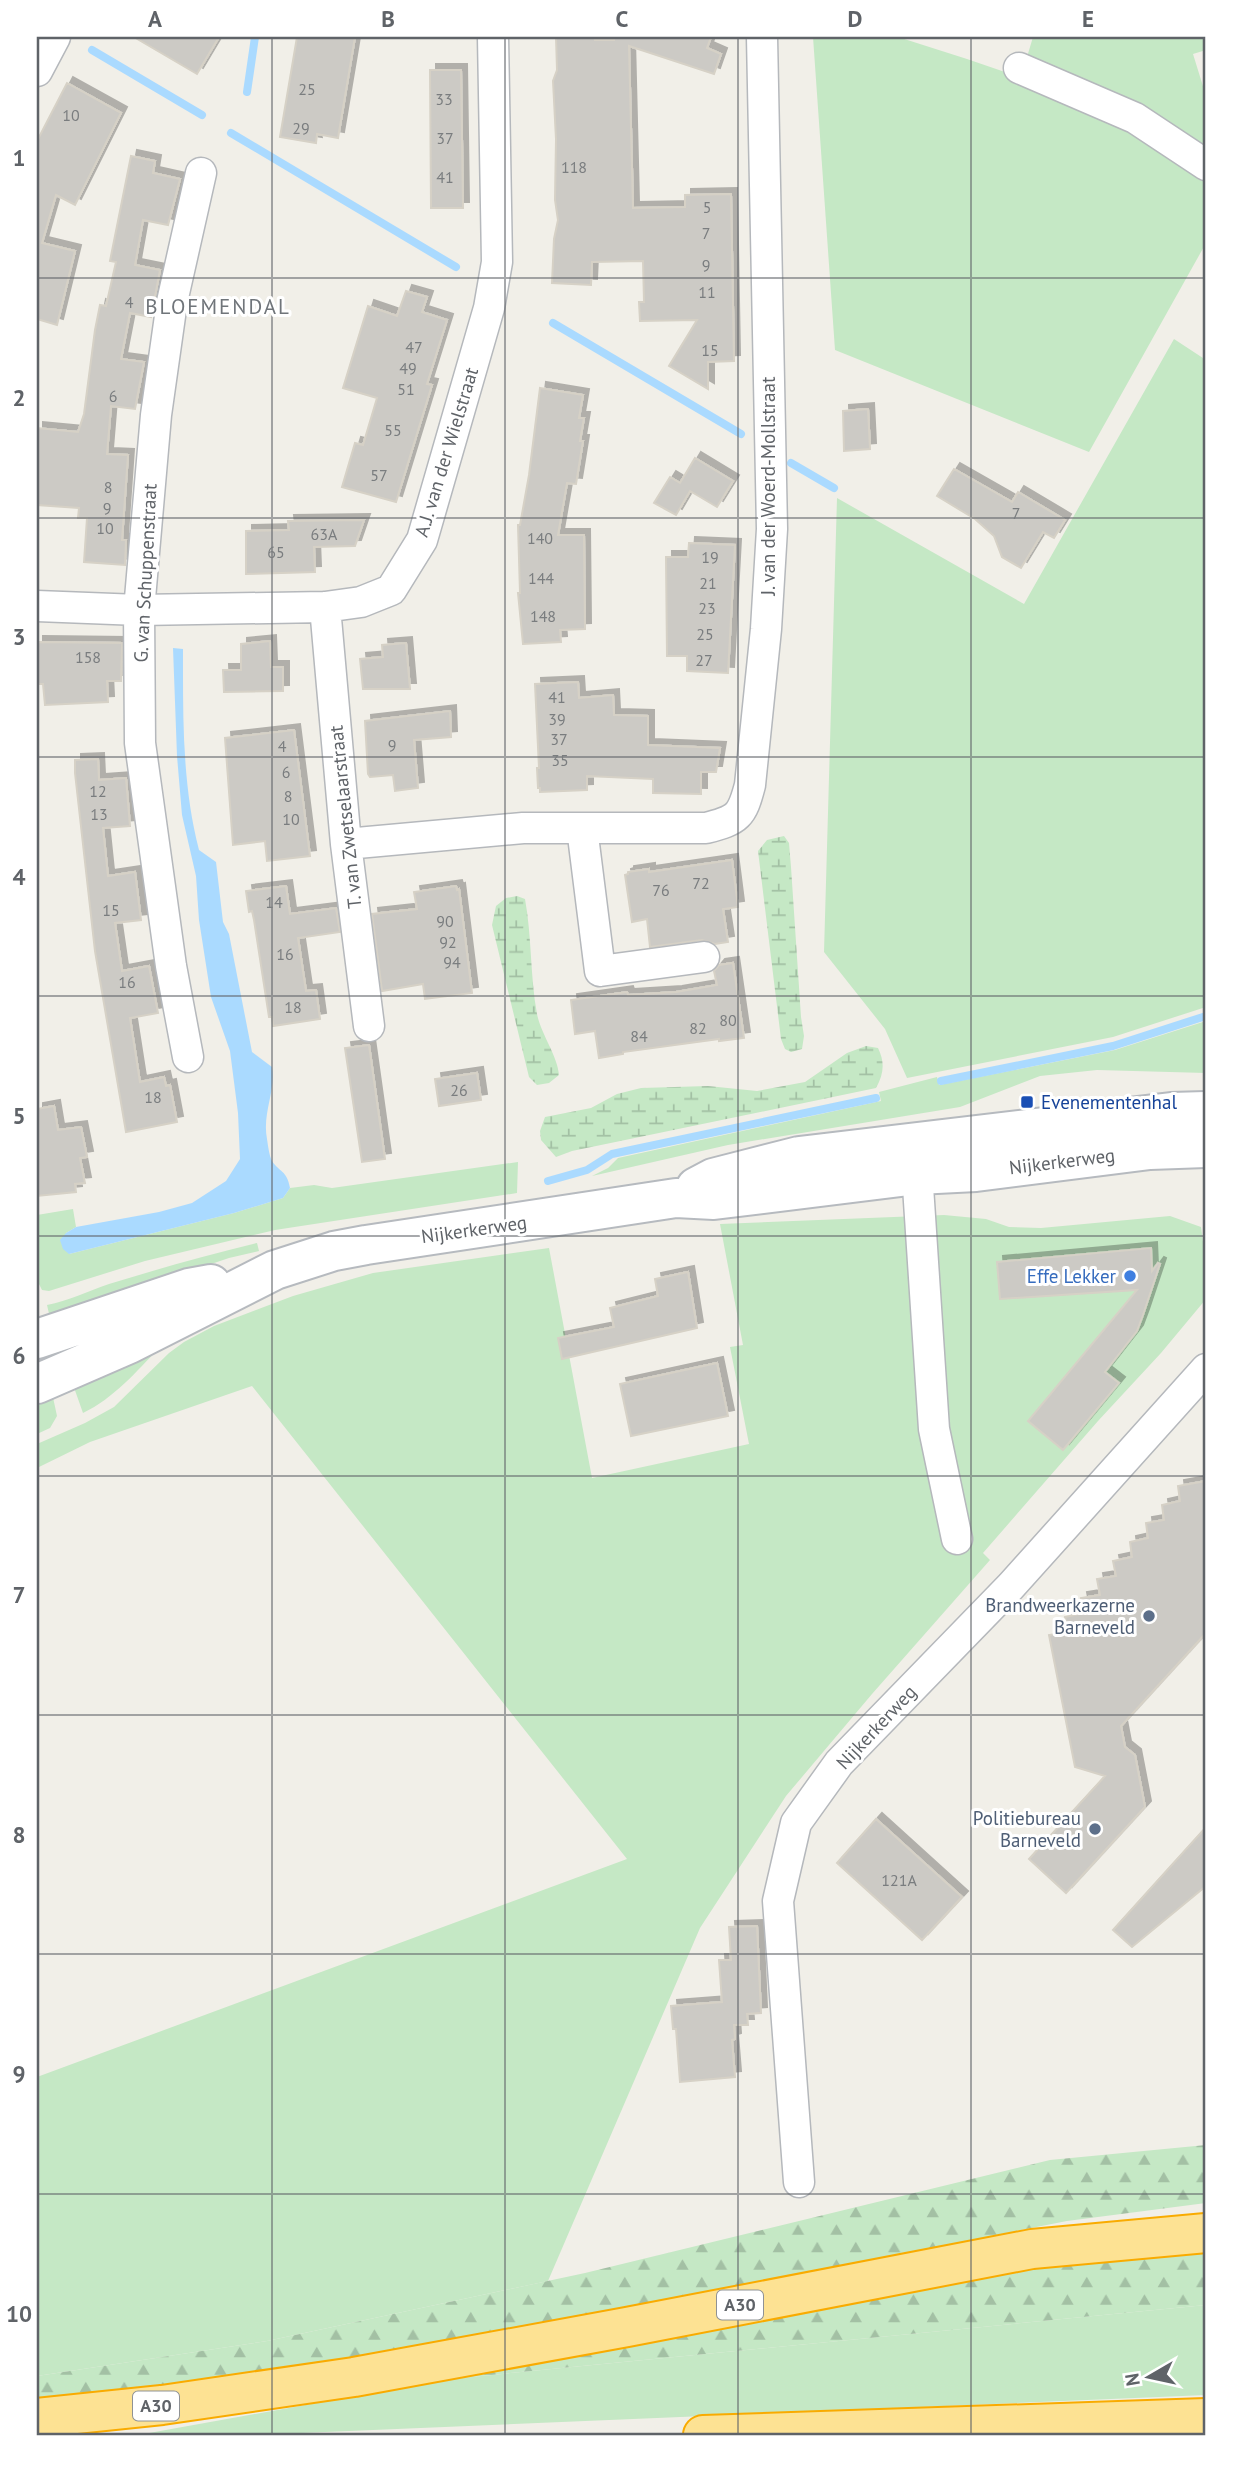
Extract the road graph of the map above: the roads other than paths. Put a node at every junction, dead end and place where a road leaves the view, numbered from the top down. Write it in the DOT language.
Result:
graph roads {
  1 [pos="55,37"];
  2 [pos="493,37"];
  3 [pos="762,37"];
  4 [pos="1019,68"];
  5 [pos="37,71"];
  6 [pos="1206,166"];
  7 [pos="201,173"];
  8 [pos="37,606"];
  9 [pos="325,607"];
  10 [pos="139,610"];
  11 [pos="582,828"];
  12 [pos="345,844"];
  13 [pos="704,957"];
  14 [pos="369,1026"];
  15 [pos="188,1057"];
  16 [pos="1206,1111"];
  17 [pos="1206,1148"];
  18 [pos="916,1158"];
  19 [pos="275,1270"];
  20 [pos="37,1339"];
  21 [pos="1206,1369"];
  22 [pos="37,1384"];
  23 [pos="957,1539"];
  24 [pos="799,2182"];
  25 [pos="1206,2233"];
  26 [pos="37,2418"];
  27 [pos="1206,2418"];
  28 [pos="703,2435"];
  1 -- 5 [label="street"];
  2 -- 9 [label="street, A.J. van der Wielstraat"];
  3 -- 11 [label="street, J. van der Woerd-Mollstraat"];
  4 -- 6 [label="street"];
  7 -- 10 [label="street, G. van Schuppenstraat"];
  8 -- 10 [label="street, A.J. van der Wielstraat"];
  9 -- 10 [label="street, A.J. van der Wielstraat"];
  9 -- 12 [label="street, T. van Zwetselaarstraat"];
  10 -- 15 [label="street, G. van Schuppenstraat"];
  11 -- 12 [label="street, J. van der Woerd-Mollstraat"];
  11 -- 13 [label="street"];
  12 -- 14 [label="street, T. van Zwetselaarstraat"];
  16 -- 18 [label="street, Nijkerkerweg"];
  17 -- 18 [label="street, Nijkerkerweg"];
  18 -- 19 [label="street, Nijkerkerweg"];
  18 -- 23 [label="street"];
  19 -- 20 [label="street, Nijkerkerweg"];
  19 -- 22 [label="street, Nijkerkerweg"];
  21 -- 24 [label="street, Nijkerkerweg"];
  25 -- 26 [label="highway, A30"];
  27 -- 28 [label="highway"];
}
